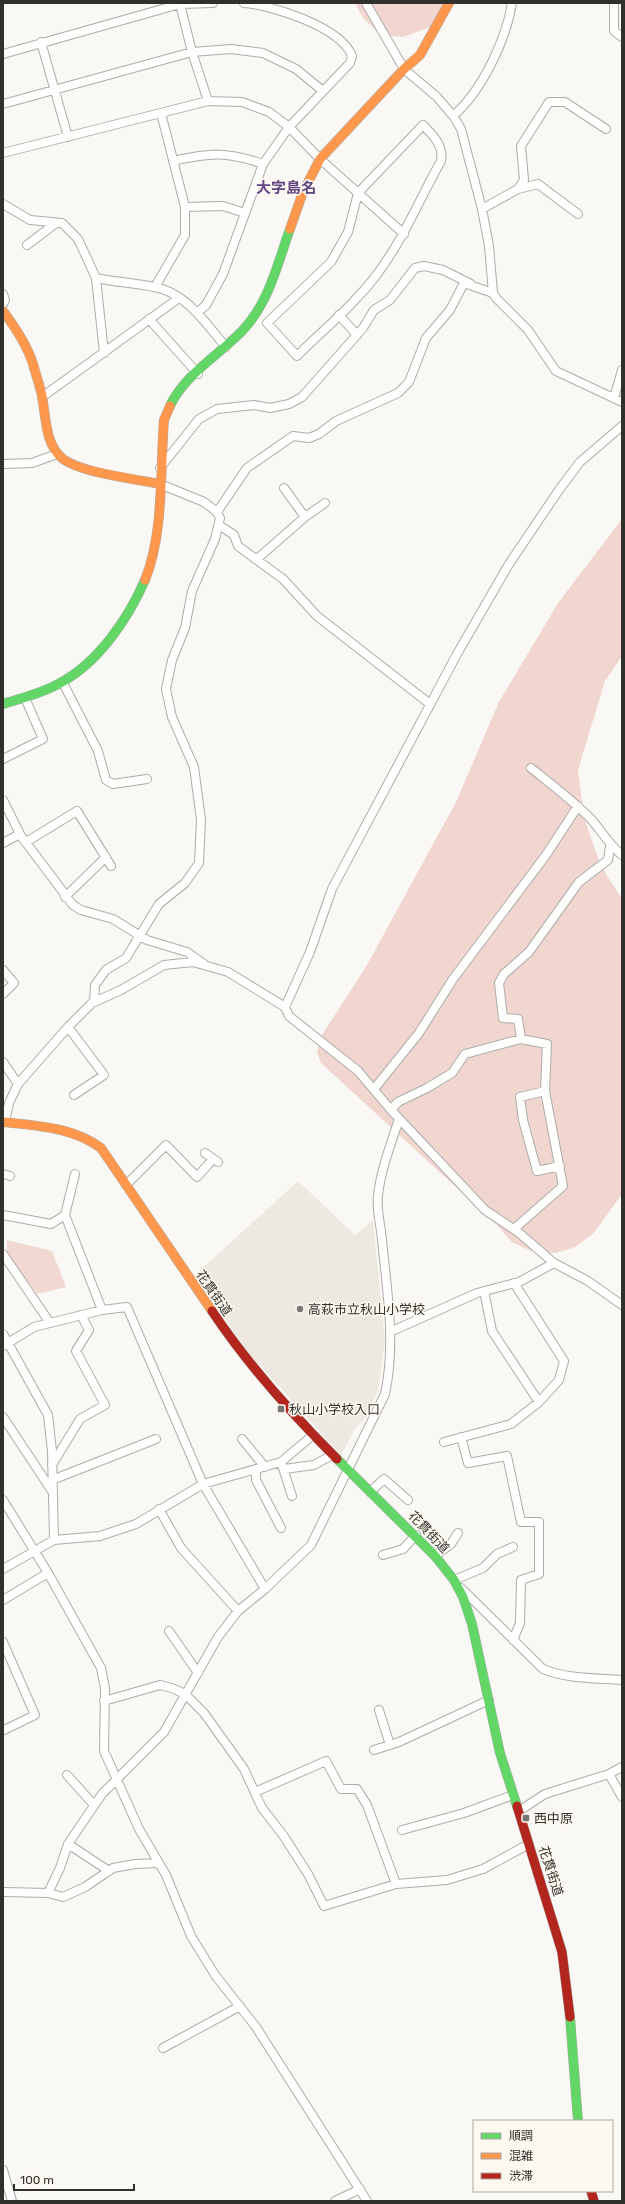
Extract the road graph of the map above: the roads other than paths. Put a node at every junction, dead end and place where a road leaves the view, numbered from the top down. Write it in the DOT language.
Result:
graph roads {
  1 [pos="212,3"];
  2 [pos="244,3"];
  3 [pos="366,3"];
  4 [pos="449,3"];
  5 [pos="512,3"];
  6 [pos="614,3"];
  7 [pos="180,4"];
  8 [pos="622,37"];
  9 [pos="41,42"];
  10 [pos="192,52"];
  11 [pos="3,54"];
  12 [pos="404,69"];
  13 [pos="54,90"];
  14 [pos="323,91"];
  15 [pos="208,101"];
  16 [pos="3,104"];
  17 [pos="161,113"];
  18 [pos="453,116"];
  19 [pos="289,127"];
  20 [pos="606,129"];
  21 [pos="68,137"];
  22 [pos="3,153"];
  23 [pos="320,158"];
  24 [pos="173,161"];
  25 [pos="263,164"];
  26 [pos="518,189"];
  27 [pos="358,193"];
  28 [pos="3,204"];
  29 [pos="185,207"];
  30 [pos="482,209"];
  31 [pos="245,213"];
  32 [pos="578,214"];
  33 [pos="56,223"];
  34 [pos="404,234"];
  35 [pos="28,246"];
  36 [pos="96,278"];
  37 [pos="471,284"];
  38 [pos="155,287"];
  39 [pos="493,293"];
  40 [pos="3,294"];
  41 [pos="179,298"];
  42 [pos="3,304"];
  43 [pos="3,311"];
  44 [pos="197,313"];
  45 [pos="338,315"];
  46 [pos="149,319"];
  47 [pos="356,335"];
  48 [pos="226,347"];
  49 [pos="104,353"];
  50 [pos="622,370"];
  51 [pos="198,374"];
  52 [pos="42,397"];
  53 [pos="614,398"];
  54 [pos="622,402"];
  55 [pos="622,426"];
  56 [pos="57,454"];
  57 [pos="3,464"];
  58 [pos="160,468"];
  59 [pos="160,484"];
  60 [pos="284,488"];
  61 [pos="325,503"];
  62 [pos="218,512"];
  63 [pos="305,517"];
  64 [pos="219,525"];
  65 [pos="257,559"];
  66 [pos="63,683"];
  67 [pos="25,698"];
  68 [pos="3,704"];
  69 [pos="430,704"];
  70 [pos="3,759"];
  71 [pos="531,768"];
  72 [pos="147,779"];
  73 [pos="3,800"];
  74 [pos="578,806"];
  75 [pos="20,834"];
  76 [pos="26,842"];
  77 [pos="3,843"];
  78 [pos="610,846"];
  79 [pos="622,855"];
  80 [pos="106,857"];
  81 [pos="111,866"];
  82 [pos="65,897"];
  83 [pos="140,936"];
  84 [pos="206,966"];
  85 [pos="3,970"];
  86 [pos="3,994"];
  87 [pos="94,1002"];
  88 [pos="285,1007"];
  89 [pos="68,1027"];
  90 [pos="521,1039"];
  91 [pos="3,1062"];
  92 [pos="18,1084"];
  93 [pos="374,1089"];
  94 [pos="545,1091"];
  95 [pos="74,1095"];
  96 [pos="391,1110"];
  97 [pos="399,1119"];
  98 [pos="4,1122"];
  99 [pos="205,1153"];
  100 [pos="560,1166"];
  101 [pos="75,1174"];
  102 [pos="126,1185"];
  103 [pos="3,1215"];
  104 [pos="65,1215"];
  105 [pos="514,1229"];
  106 [pos="3,1254"];
  107 [pos="554,1263"];
  108 [pos="514,1283"];
  109 [pos="484,1291"];
  110 [pos="622,1305"];
  111 [pos="102,1310"];
  112 [pos="81,1315"];
  113 [pos="50,1323"];
  114 [pos="390,1332"];
  115 [pos="3,1334"];
  116 [pos="6,1344"];
  117 [pos="539,1402"];
  118 [pos="3,1417"];
  119 [pos="313,1435"];
  120 [pos="461,1437"];
  121 [pos="156,1439"];
  122 [pos="242,1439"];
  123 [pos="444,1442"];
  124 [pos="332,1455"];
  125 [pos="283,1465"];
  126 [pos="52,1466"];
  127 [pos="265,1467"];
  128 [pos="256,1470"];
  129 [pos="349,1472"];
  130 [pos="52,1480"];
  131 [pos="203,1484"];
  132 [pos="52,1492"];
  133 [pos="370,1492"];
  134 [pos="292,1496"];
  135 [pos="3,1500"];
  136 [pos="408,1500"];
  137 [pos="160,1509"];
  138 [pos="281,1528"];
  139 [pos="458,1533"];
  140 [pos="416,1535"];
  141 [pos="54,1540"];
  142 [pos="513,1547"];
  143 [pos="36,1551"];
  144 [pos="383,1555"];
  145 [pos="435,1556"];
  146 [pos="3,1569"];
  147 [pos="48,1573"];
  148 [pos="456,1583"];
  149 [pos="266,1589"];
  150 [pos="3,1600"];
  151 [pos="238,1611"];
  152 [pos="169,1631"];
  153 [pos="513,1640"];
  154 [pos="3,1642"];
  155 [pos="198,1673"];
  156 [pos="622,1680"];
  157 [pos="185,1694"];
  158 [pos="104,1700"];
  159 [pos="488,1700"];
  160 [pos="379,1710"];
  161 [pos="4,1730"];
  162 [pos="390,1745"];
  163 [pos="374,1750"];
  164 [pos="622,1767"];
  165 [pos="609,1774"];
  166 [pos="67,1775"];
  167 [pos="117,1778"];
  168 [pos="254,1792"];
  169 [pos="513,1795"];
  170 [pos="622,1798"];
  171 [pos="94,1805"];
  172 [pos="519,1811"];
  173 [pos="402,1830"];
  174 [pos="68,1844"];
  175 [pos="529,1844"];
  176 [pos="159,1863"];
  177 [pos="109,1871"];
  178 [pos="396,1884"];
  179 [pos="3,1892"];
  180 [pos="48,1893"];
  181 [pos="240,2006"];
  182 [pos="163,2048"];
  183 [pos="578,2120"];
  184 [pos="3,2172"];
  185 [pos="360,2189"];
  186 [pos="11,2197"];
  187 [pos="5,2201"];
  188 [pos="335,2201"];
  189 [pos="367,2201"];
  1 -- 7 [label="street"];
  2 -- 14 [label="street"];
  3 -- 12 [label="street"];
  4 -- 12 [label="main road"];
  5 -- 18 [label="street"];
  6 -- 8 [label="street"];
  7 -- 9 [label="street"];
  7 -- 10 [label="street"];
  9 -- 11 [label="street"];
  9 -- 13 [label="street"];
  10 -- 13 [label="street"];
  10 -- 14 [label="street"];
  10 -- 15 [label="street"];
  12 -- 18 [label="street"];
  12 -- 23 [label="main road"];
  13 -- 16 [label="street"];
  13 -- 21 [label="street"];
  14 -- 19 [label="street"];
  15 -- 17 [label="street"];
  15 -- 19 [label="street"];
  17 -- 21 [label="street"];
  17 -- 24 [label="street"];
  18 -- 30 [label="street"];
  19 -- 23 [label="street"];
  19 -- 25 [label="street"];
  20 -- 26 [label="street"];
  21 -- 22 [label="street"];
  23 -- 27 [label="street"];
  23 -- 48 [label="main road"];
  24 -- 25 [label="street"];
  24 -- 29 [label="street"];
  25 -- 31 [label="street"];
  26 -- 30 [label="street"];
  26 -- 32 [label="street"];
  27 -- 34 [label="street"];
  27 -- 34 [label="street"];
  27 -- 45 [label="street"];
  28 -- 33 [label="street"];
  29 -- 31 [label="street"];
  29 -- 38 [label="street"];
  30 -- 39 [label="street"];
  31 -- 44 [label="street"];
  33 -- 35 [label="street"];
  33 -- 36 [label="street"];
  34 -- 45 [label="street"];
  36 -- 38 [label="street"];
  36 -- 49 [label="street"];
  37 -- 39 [label="street"];
  37 -- 47 [label="street"];
  37 -- 62 [label="street"];
  38 -- 41 [label="street"];
  39 -- 53 [label="street"];
  40 -- 42 [label="street"];
  41 -- 44 [label="street"];
  41 -- 46 [label="street"];
  43 -- 52 [label="main road"];
  44 -- 48 [label="street"];
  45 -- 47 [label="street"];
  46 -- 49 [label="street"];
  46 -- 51 [label="street"];
  47 -- 58 [label="street"];
  48 -- 51 [label="main road"];
  49 -- 52 [label="street"];
  50 -- 53 [label="street"];
  51 -- 58 [label="main road"];
  52 -- 56 [label="main road"];
  53 -- 54 [label="street"];
  55 -- 69 [label="street"];
  56 -- 57 [label="street"];
  56 -- 59 [label="main road"];
  58 -- 59 [label="main road"];
  59 -- 62 [label="street"];
  59 -- 66 [label="main road"];
  60 -- 63 [label="street"];
  61 -- 63 [label="street"];
  62 -- 64 [label="street"];
  63 -- 65 [label="street"];
  64 -- 65 [label="street"];
  64 -- 83 [label="street"];
  65 -- 69 [label="street"];
  66 -- 67 [label="main road"];
  66 -- 72 [label="street"];
  67 -- 68 [label="main road"];
  67 -- 70 [label="street"];
  69 -- 88 [label="street"];
  71 -- 74 [label="street"];
  73 -- 75 [label="street"];
  74 -- 78 [label="street"];
  74 -- 93 [label="street"];
  75 -- 76 [label="street"];
  75 -- 77 [label="street"];
  76 -- 80 [label="street"];
  76 -- 82 [label="street"];
  78 -- 79 [label="street"];
  78 -- 90 [label="street"];
  80 -- 81 [label="street"];
  80 -- 82 [label="street"];
  82 -- 83 [label="street"];
  83 -- 84 [label="street"];
  83 -- 87 [label="street"];
  84 -- 87 [label="street"];
  84 -- 88 [label="street"];
  85 -- 86 [label="street"];
  87 -- 89 [label="street"];
  88 -- 93 [label="street"];
  89 -- 92 [label="street"];
  89 -- 95 [label="street"];
  90 -- 94 [label="street"];
  90 -- 96 [label="street"];
  91 -- 92 [label="street"];
  92 -- 98 [label="street"];
  93 -- 96 [label="street"];
  94 -- 100 [label="street"];
  94 -- 100 [label="street"];
  96 -- 97 [label="street"];
  97 -- 105 [label="street"];
  97 -- 114 [label="street"];
  98 -- 102 [label="main road, 花貫街道"];
  99 -- 102 [label="street"];
  100 -- 105 [label="street"];
  101 -- 104 [label="street"];
  102 -- 119 [label="main road, 花貫街道"];
  103 -- 104 [label="street"];
  104 -- 111 [label="street"];
  105 -- 107 [label="street"];
  106 -- 113 [label="street"];
  107 -- 108 [label="street"];
  107 -- 110 [label="street"];
  108 -- 109 [label="street"];
  108 -- 117 [label="street"];
  109 -- 114 [label="street"];
  109 -- 117 [label="street"];
  111 -- 112 [label="street"];
  111 -- 131 [label="street"];
  112 -- 113 [label="street"];
  112 -- 126 [label="street"];
  113 -- 116 [label="street"];
  114 -- 129 [label="street"];
  115 -- 116 [label="street"];
  116 -- 126 [label="street"];
  117 -- 120 [label="street"];
  118 -- 132 [label="street"];
  119 -- 124 [label="main road, 花貫街道"];
  119 -- 125 [label="street"];
  120 -- 123 [label="street"];
  120 -- 153 [label="street"];
  121 -- 130 [label="street"];
  122 -- 127 [label="street"];
  124 -- 125 [label="street"];
  124 -- 129 [label="main road, 花貫街道"];
  125 -- 127 [label="street"];
  125 -- 134 [label="street"];
  126 -- 130 [label="street"];
  127 -- 128 [label="street"];
  128 -- 131 [label="street"];
  128 -- 138 [label="street"];
  129 -- 133 [label="main road, 花貫街道"];
  129 -- 149 [label="street"];
  130 -- 132 [label="street"];
  131 -- 137 [label="street"];
  131 -- 149 [label="street"];
  132 -- 141 [label="street"];
  133 -- 136 [label="street"];
  133 -- 140 [label="main road, 花貫街道"];
  135 -- 143 [label="street"];
  137 -- 141 [label="street"];
  137 -- 151 [label="street"];
  139 -- 145 [label="street"];
  140 -- 144 [label="street"];
  140 -- 145 [label="main road, 花貫街道"];
  141 -- 143 [label="street"];
  142 -- 148 [label="street"];
  143 -- 146 [label="street"];
  143 -- 147 [label="street"];
  145 -- 148 [label="main road, 花貫街道"];
  147 -- 150 [label="street"];
  147 -- 158 [label="street"];
  148 -- 153 [label="street"];
  148 -- 159 [label="main road, 花貫街道"];
  149 -- 151 [label="street"];
  151 -- 155 [label="street"];
  152 -- 155 [label="street"];
  153 -- 156 [label="street"];
  154 -- 161 [label="street"];
  155 -- 157 [label="street"];
  157 -- 158 [label="street"];
  157 -- 167 [label="street"];
  157 -- 168 [label="street"];
  158 -- 167 [label="street"];
  159 -- 162 [label="street"];
  159 -- 169 [label="main road, 花貫街道"];
  160 -- 162 [label="street"];
  162 -- 163 [label="street"];
  164 -- 165 [label="street"];
  165 -- 170 [label="street"];
  165 -- 172 [label="street"];
  166 -- 171 [label="street"];
  167 -- 171 [label="street"];
  167 -- 176 [label="street"];
  168 -- 178 [label="street"];
  168 -- 178 [label="street"];
  169 -- 172 [label="main road, 花貫街道"];
  169 -- 173 [label="street"];
  171 -- 174 [label="street"];
  172 -- 175 [label="main road, 花貫街道"];
  174 -- 177 [label="street"];
  174 -- 180 [label="street"];
  175 -- 178 [label="street"];
  175 -- 183 [label="main road, 花貫街道"];
  176 -- 177 [label="street"];
  176 -- 181 [label="street"];
  177 -- 180 [label="street"];
  179 -- 180 [label="street"];
  181 -- 182 [label="street"];
  181 -- 185 [label="street"];
  184 -- 186 [label="street"];
  185 -- 188 [label="street"];
  185 -- 189 [label="street"];
  186 -- 187 [label="street"];
}
